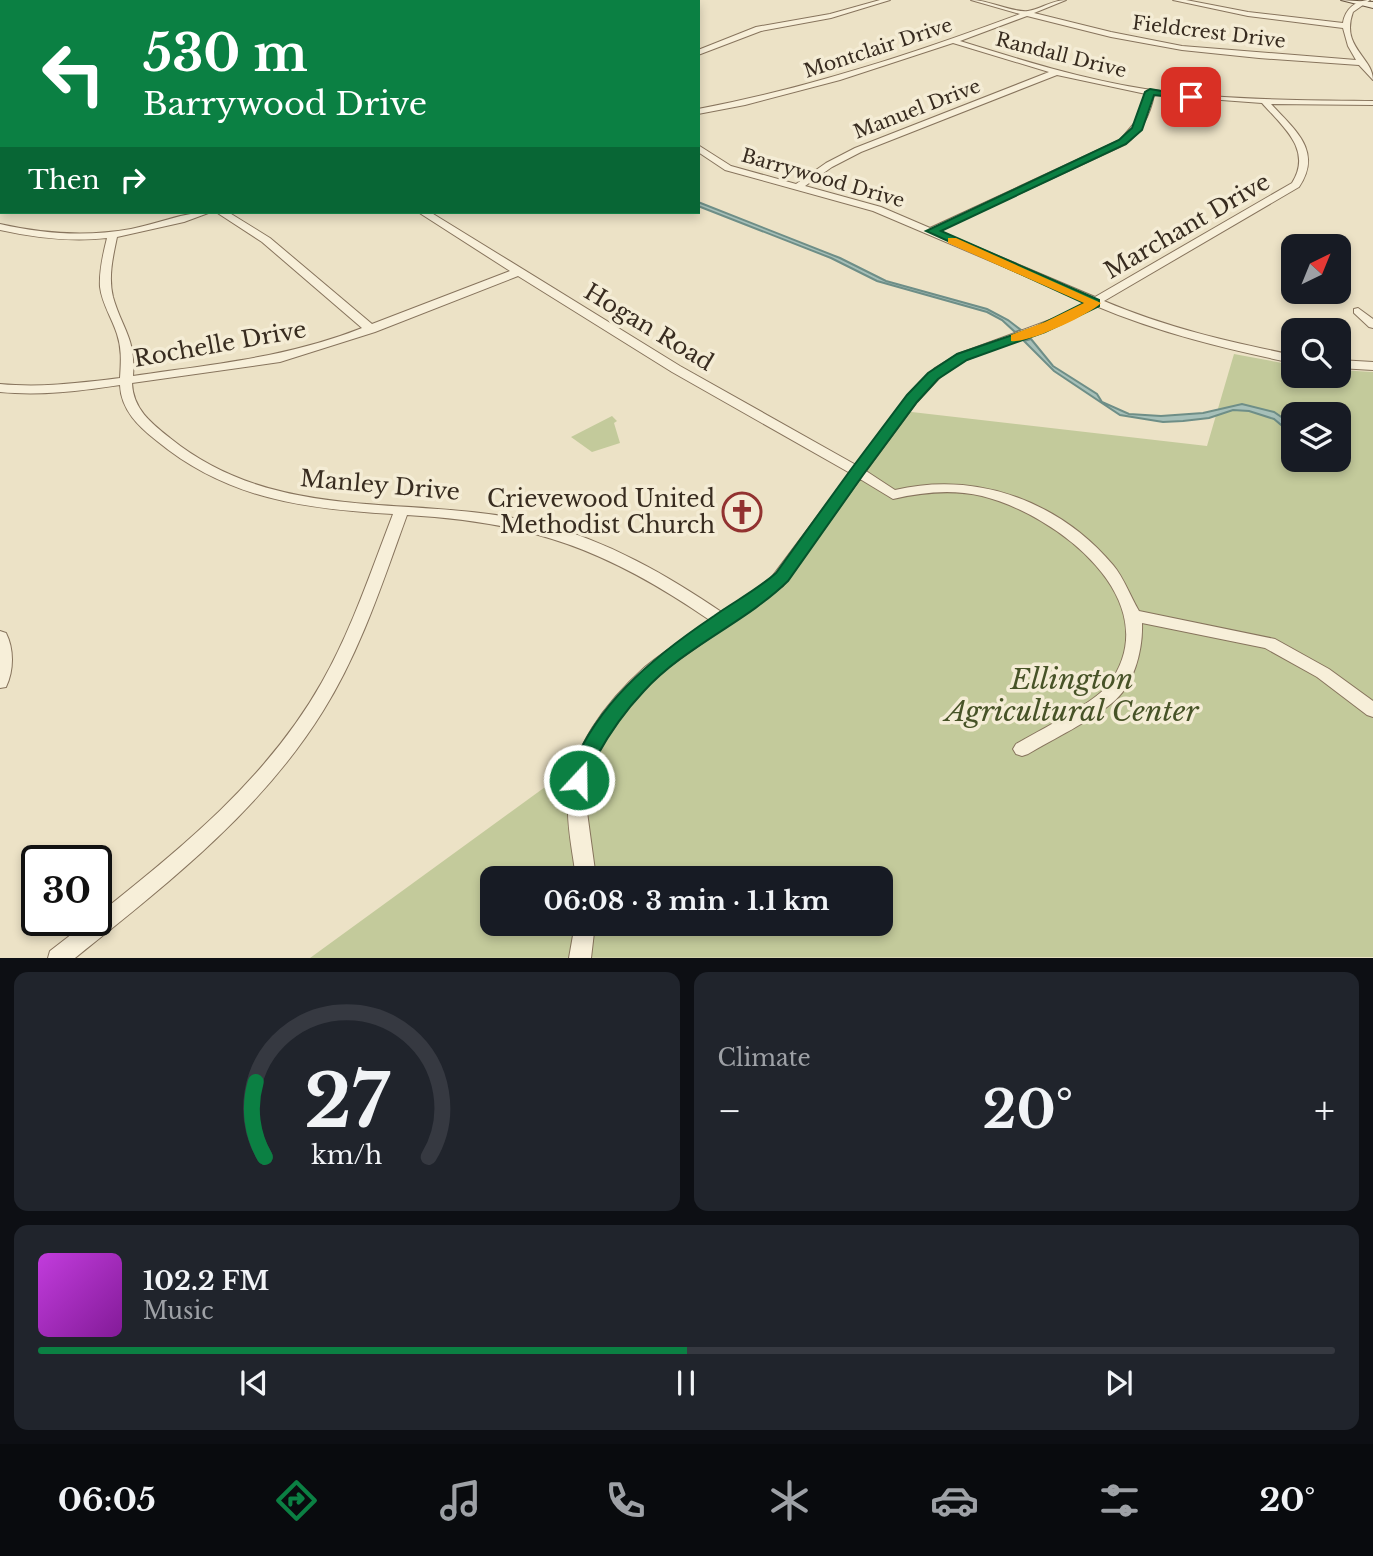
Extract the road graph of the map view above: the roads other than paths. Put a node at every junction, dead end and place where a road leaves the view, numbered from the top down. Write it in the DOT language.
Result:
graph roads {
  1 [pos="887,0"];
  2 [pos="974,0"];
  3 [pos="1063,0"];
  4 [pos="1176,0"];
  5 [pos="1346,0"];
  6 [pos="1364,2"];
  7 [pos="1373,5"];
  8 [pos="1027,13"];
  9 [pos="1346,26"];
  10 [pos="953,41"];
  11 [pos="700,52"];
  12 [pos="1361,63"];
  13 [pos="1054,73"];
  14 [pos="1373,78"];
  15 [pos="1150,92"];
  16 [pos="1264,101"];
  17 [pos="1373,103"];
  18 [pos="700,112"];
  19 [pos="700,149"];
  20 [pos="797,187"];
  21 [pos="200,214"];
  22 [pos="224,214"];
  23 [pos="426,214"];
  24 [pos="0,228"];
  25 [pos="931,231"];
  26 [pos="112,237"];
  27 [pos="517,272"];
  28 [pos="1095,303"];
  29 [pos="1358,312"];
  30 [pos="1373,325"];
  31 [pos="371,330"];
  32 [pos="1281,356"];
  33 [pos="1351,365"];
  34 [pos="1373,366"];
  35 [pos="126,381"];
  36 [pos="0,388"];
  37 [pos="857,471"];
  38 [pos="401,511"];
  39 [pos="1134,616"];
  40 [pos="722,620"];
  41 [pos="0,637"];
  42 [pos="0,681"];
  43 [pos="1373,710"];
  44 [pos="1022,749"];
  45 [pos="584,866"];
  46 [pos="584,936"];
  47 [pos="58,957"];
  48 [pos="580,957"];
  1 -- 11 [label="street"];
  2 -- 8 [label="street, Fieldcrest Drive"];
  3 -- 8 [label="street, Montclair Drive"];
  4 -- 9 [label="street"];
  5 -- 6 [label="street"];
  6 -- 7 [label="street"];
  6 -- 9 [label="street"];
  8 -- 10 [label="street, Montclair Drive"];
  8 -- 12 [label="street, Fieldcrest Drive"];
  9 -- 12 [label="street"];
  10 -- 13 [label="street, Randall Drive"];
  10 -- 18 [label="street, Montclair Drive"];
  12 -- 14 [label="street"];
  13 -- 15 [label="street, Randall Drive"];
  13 -- 20 [label="street, Manuel Drive"];
  15 -- 16 [label="street, Randall Drive"];
  15 -- 25 [label="street"];
  16 -- 17 [label="street, Randall Drive"];
  16 -- 28 [label="street, Marchant Drive"];
  19 -- 20 [label="street, Barrywood Drive"];
  20 -- 25 [label="street, Barrywood Drive"];
  21 -- 26 [label="street"];
  22 -- 31 [label="street"];
  23 -- 27 [label="street, Hogan Road"];
  24 -- 26 [label="street"];
  25 -- 28 [label="street, Barrywood Drive"];
  26 -- 35 [label="street, Manley Drive"];
  27 -- 31 [label="street, Rochelle Drive"];
  27 -- 37 [label="street, Hogan Road"];
  28 -- 32 [label="street, Barrywood Drive"];
  28 -- 37 [label="street, Marchant Drive"];
  29 -- 30 [label="street"];
  31 -- 35 [label="street, Rochelle Drive"];
  33 -- 34 [label="street"];
  35 -- 36 [label="street, Rochelle Drive"];
  35 -- 38 [label="street, Manley Drive"];
  37 -- 39 [label="street, Hogan Road"];
  37 -- 40 [label="street, Marchant Drive"];
  38 -- 40 [label="street, Manley Drive"];
  38 -- 47 [label="street"];
  39 -- 43 [label="street"];
  39 -- 44 [label="street"];
  40 -- 45 [label="street, Marchant Drive"];
  41 -- 42 [label="street"];
  46 -- 48 [label="street"];
}
